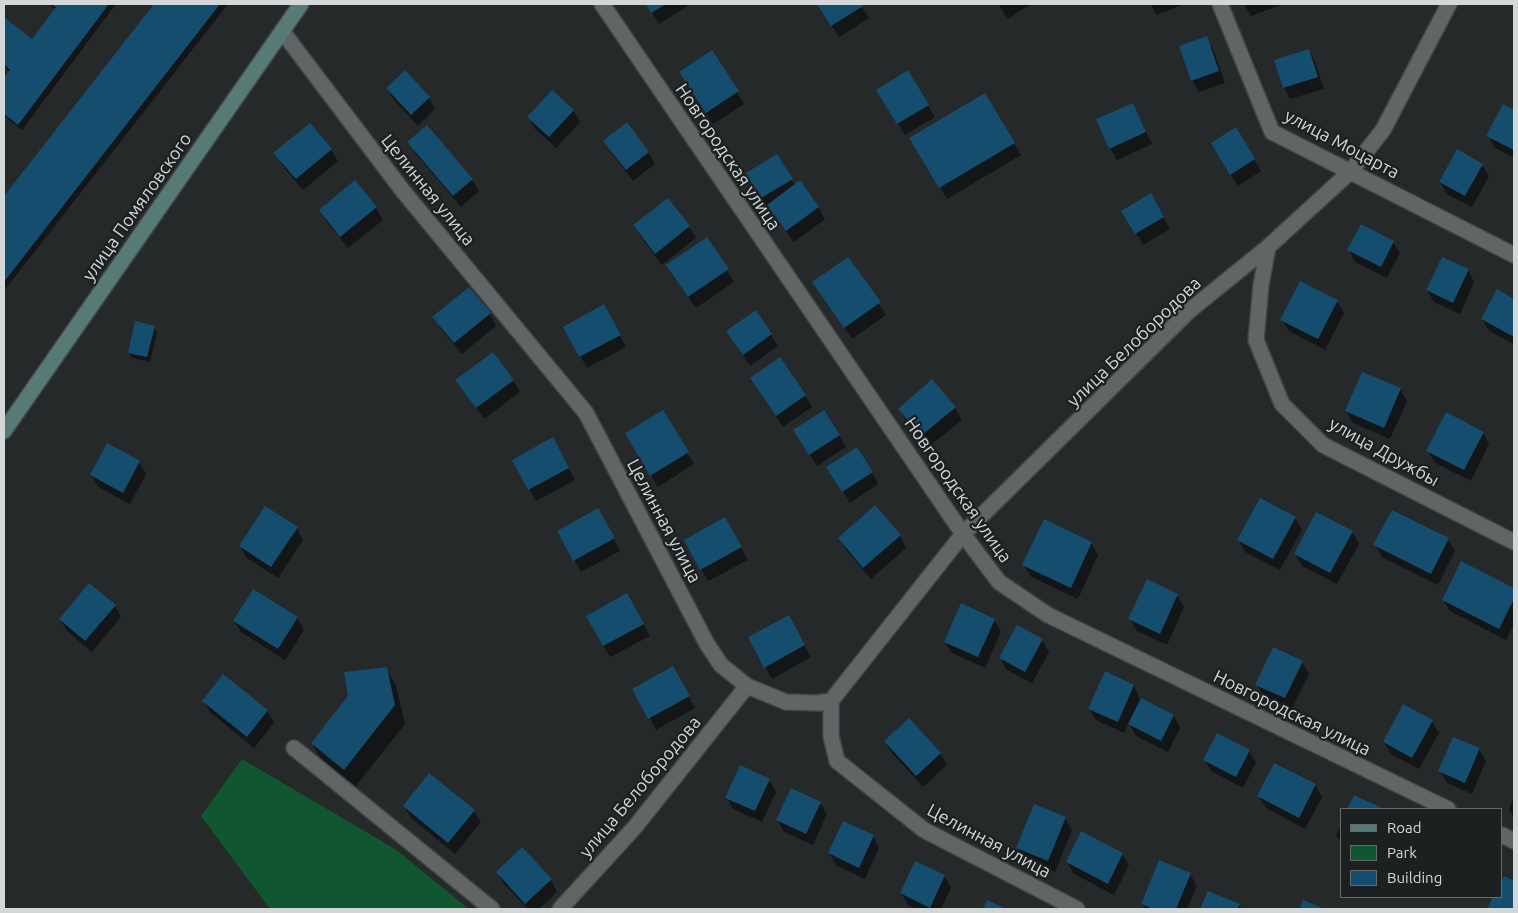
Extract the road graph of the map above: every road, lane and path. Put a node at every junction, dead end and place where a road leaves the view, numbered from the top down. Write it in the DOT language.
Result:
graph roads {
  1 [pos="301,4"];
  2 [pos="602,4"];
  3 [pos="1220,4"];
  4 [pos="1449,4"];
  5 [pos="282,31"];
  6 [pos="1350,172"];
  7 [pos="1268,247"];
  8 [pos="1514,255"];
  9 [pos="4,431"];
  10 [pos="963,534"];
  11 [pos="1514,542"];
  12 [pos="748,686"];
  13 [pos="831,700"];
  14 [pos="294,748"];
  15 [pos="1446,808"];
  16 [pos="492,909"];
  17 [pos="560,909"];
  18 [pos="1077,909"];
  1 -- 5 [label="street, улица Помяловского"];
  2 -- 10 [label="street, Новгородская улица"];
  3 -- 6 [label="street, улица Моцарта"];
  4 -- 6 [label="street, улица Белобородова"];
  5 -- 9 [label="street, улица Помяловского"];
  5 -- 12 [label="street, Целинная улица"];
  6 -- 7 [label="street, улица Белобородова"];
  6 -- 8 [label="street, улица Моцарта"];
  7 -- 10 [label="street, улица Белобородова"];
  7 -- 11 [label="street, улица Дружбы"];
  10 -- 13 [label="street, улица Белобородова"];
  10 -- 15 [label="street, Новгородская улица"];
  12 -- 13 [label="street, Целинная улица"];
  12 -- 17 [label="street, улица Белобородова"];
  13 -- 18 [label="street, Целинная улица"];
  14 -- 16 [label="street"];
}
